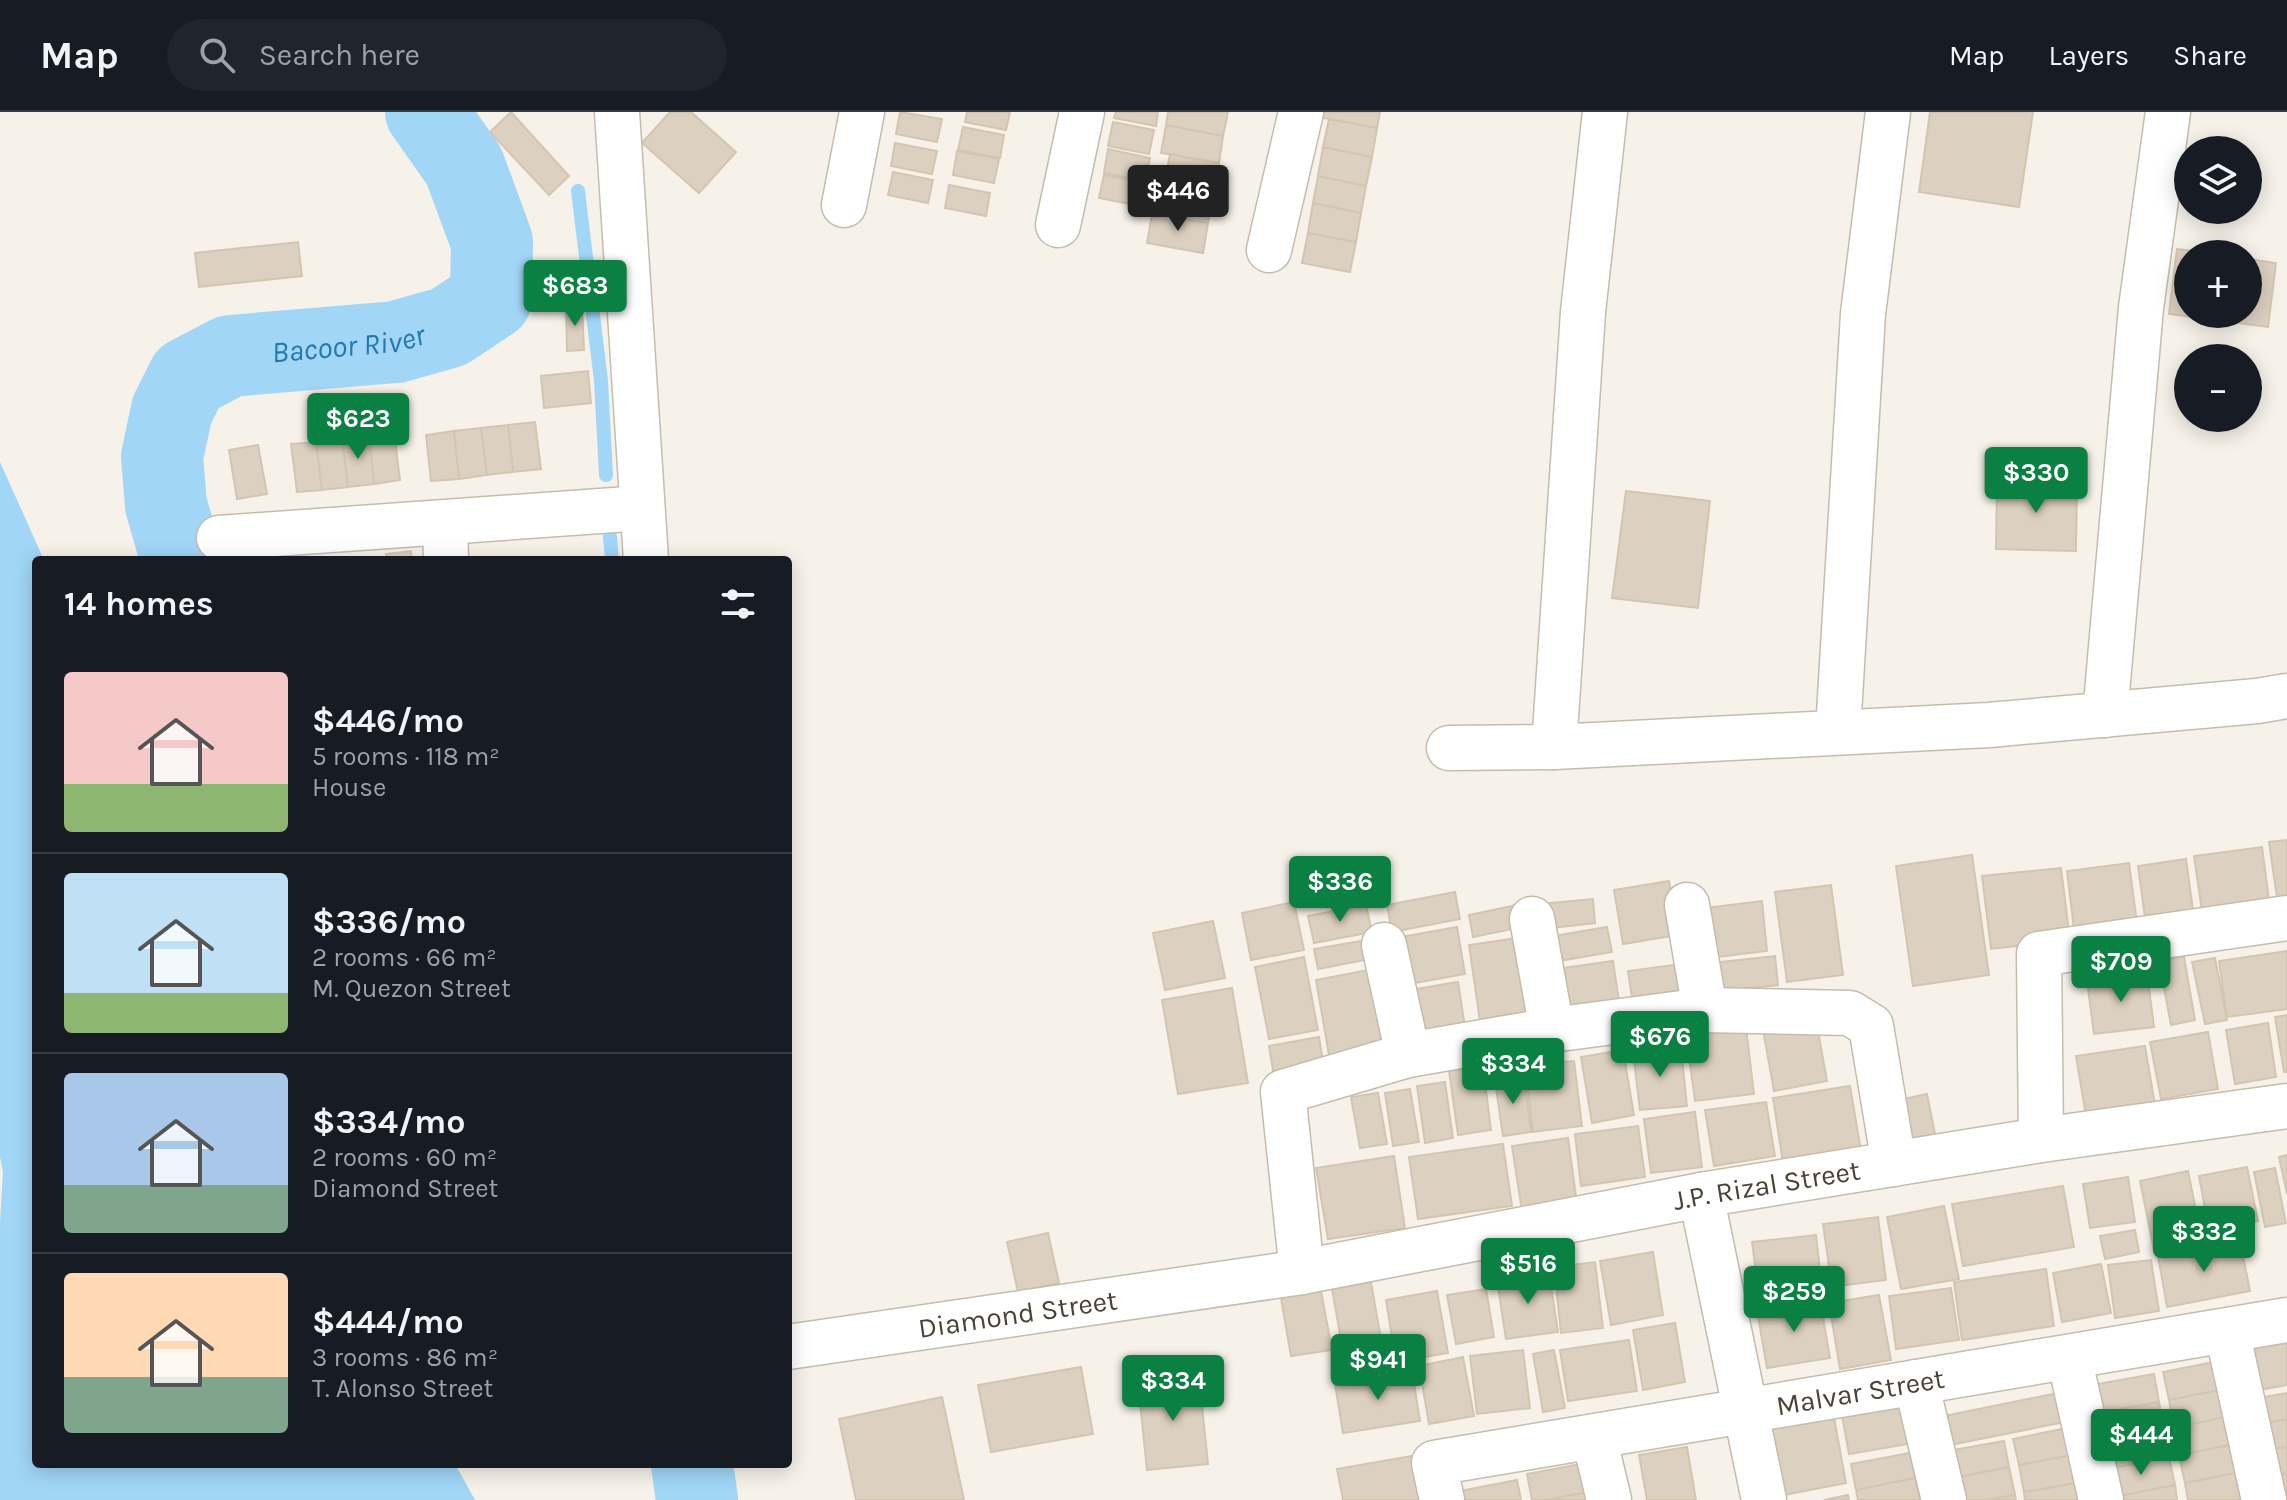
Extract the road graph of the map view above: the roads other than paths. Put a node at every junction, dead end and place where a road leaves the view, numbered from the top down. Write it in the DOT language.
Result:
graph roads {
  1 [pos="617,112"];
  2 [pos="862,112"];
  3 [pos="1082,112"];
  4 [pos="1301,112"];
  5 [pos="1605,112"];
  6 [pos="1888,112"];
  7 [pos="2168,112"];
  8 [pos="844,205"];
  9 [pos="1058,225"];
  10 [pos="1269,250"];
  11 [pos="642,508"];
  12 [pos="219,538"];
  13 [pos="446,542"];
  14 [pos="646,556"];
  15 [pos="2287,696"];
  16 [pos="2105,715"];
  17 [pos="1838,731"];
  18 [pos="1554,747"];
  19 [pos="1449,748"];
  20 [pos="1687,905"];
  21 [pos="2287,918"];
  22 [pos="1532,919"];
  23 [pos="1384,945"];
  24 [pos="1705,1010"];
  25 [pos="1552,1030"];
  26 [pos="1408,1055"];
  27 [pos="2287,1106"];
  28 [pos="2041,1140"];
  29 [pos="1894,1164"];
  30 [pos="1701,1195"];
  31 [pos="1302,1272"];
  32 [pos="1249,1278"];
  33 [pos="2287,1320"];
  34 [pos="2227,1331"];
  35 [pos="792,1346"];
  36 [pos="2069,1357"];
  37 [pos="1916,1382"];
  38 [pos="1747,1411"];
  39 [pos="1594,1437"];
  40 [pos="1438,1481"];
  41 [pos="1609,1500"];
  42 [pos="1764,1500"];
  43 [pos="1944,1500"];
  44 [pos="2101,1500"];
  45 [pos="2264,1500"];
  1 -- 11 [label="street"];
  2 -- 8 [label="street"];
  3 -- 9 [label="street"];
  4 -- 10 [label="street"];
  5 -- 18 [label="street"];
  6 -- 17 [label="street"];
  7 -- 16 [label="street"];
  11 -- 13 [label="street"];
  11 -- 14 [label="street"];
  12 -- 13 [label="street"];
  15 -- 16 [label="street"];
  16 -- 17 [label="street"];
  17 -- 18 [label="street"];
  18 -- 19 [label="street"];
  20 -- 24 [label="street"];
  21 -- 28 [label="street"];
  22 -- 25 [label="street"];
  23 -- 26 [label="street"];
  24 -- 25 [label="street"];
  24 -- 29 [label="street"];
  25 -- 26 [label="street"];
  26 -- 31 [label="street"];
  27 -- 28 [label="street, J.P. Rizal Street"];
  28 -- 29 [label="street, J.P. Rizal Street"];
  29 -- 30 [label="street, J.P. Rizal Street"];
  30 -- 31 [label="street, J.P. Rizal Street"];
  30 -- 38 [label="street"];
  31 -- 32 [label="street, J.P. Rizal Street"];
  32 -- 35 [label="street, Diamond Street"];
  33 -- 34 [label="street, Malvar Street"];
  34 -- 36 [label="street, Malvar Street"];
  34 -- 45 [label="street"];
  36 -- 37 [label="street, Malvar Street"];
  36 -- 44 [label="street"];
  37 -- 38 [label="street, Malvar Street"];
  37 -- 43 [label="street"];
  38 -- 39 [label="street, Malvar Street"];
  38 -- 42 [label="street"];
  39 -- 40 [label="street, Malvar Street"];
  39 -- 41 [label="street"];
}
